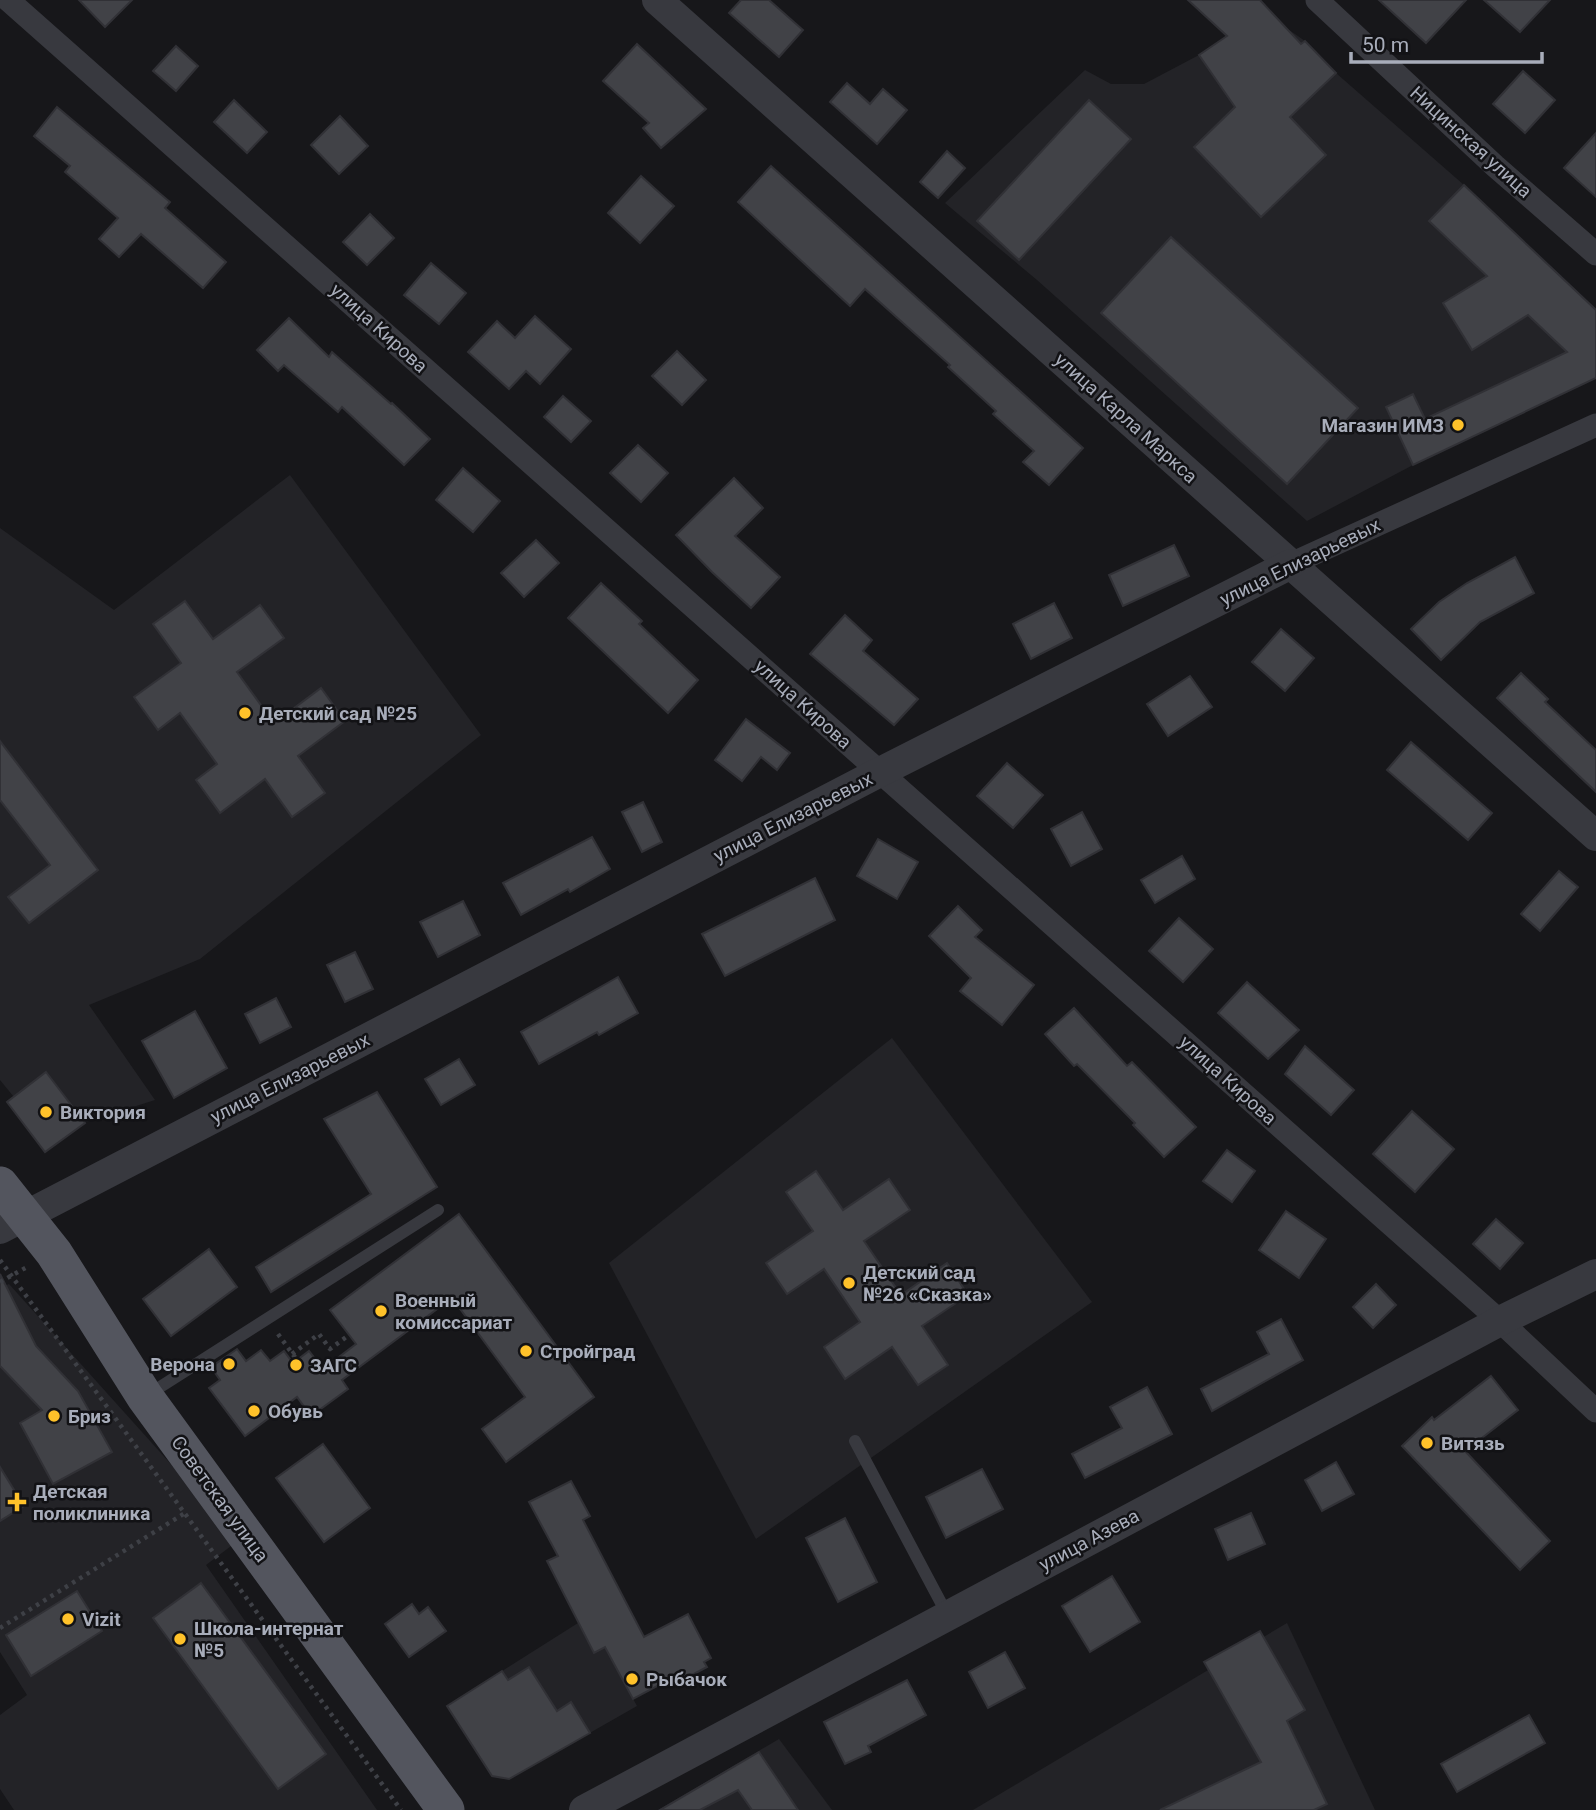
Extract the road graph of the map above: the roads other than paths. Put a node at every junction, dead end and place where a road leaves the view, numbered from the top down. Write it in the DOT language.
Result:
graph roads {
  1 [pos="8,0"];
  2 [pos="657,0"];
  3 [pos="1317,0"];
  4 [pos="1596,254"];
  5 [pos="1596,425"];
  6 [pos="1291,564"];
  7 [pos="880,772"];
  8 [pos="1596,835"];
  9 [pos="0,1185"];
  10 [pos="438,1210"];
  11 [pos="12,1222"];
  12 [pos="1596,1274"];
  13 [pos="1500,1321"];
  14 [pos="145,1397"];
  15 [pos="1596,1411"];
  16 [pos="855,1441"];
  17 [pos="948,1616"];
  18 [pos="446,1810"];
  19 [pos="584,1810"];
  1 -- 7 [label="street, улица Кирова"];
  2 -- 6 [label="street, улица Карла Маркса"];
  3 -- 4 [label="street, Ницинская улица"];
  5 -- 6 [label="street, улица Елизарьевых"];
  6 -- 7 [label="street, улица Елизарьевых"];
  6 -- 8 [label="street, улица Карла Маркса"];
  7 -- 11 [label="street, улица Елизарьевых"];
  7 -- 13 [label="street, улица Кирова"];
  9 -- 11 [label="main road, Советская улица"];
  10 -- 14 [label="lane"];
  11 -- 14 [label="main road, Советская улица"];
  12 -- 13 [label="street, улица Азева"];
  13 -- 15 [label="street, улица Кирова"];
  13 -- 17 [label="street, улица Азева"];
  14 -- 18 [label="main road, Советская улица"];
  16 -- 17 [label="lane"];
  17 -- 19 [label="street, улица Азева"];
}
